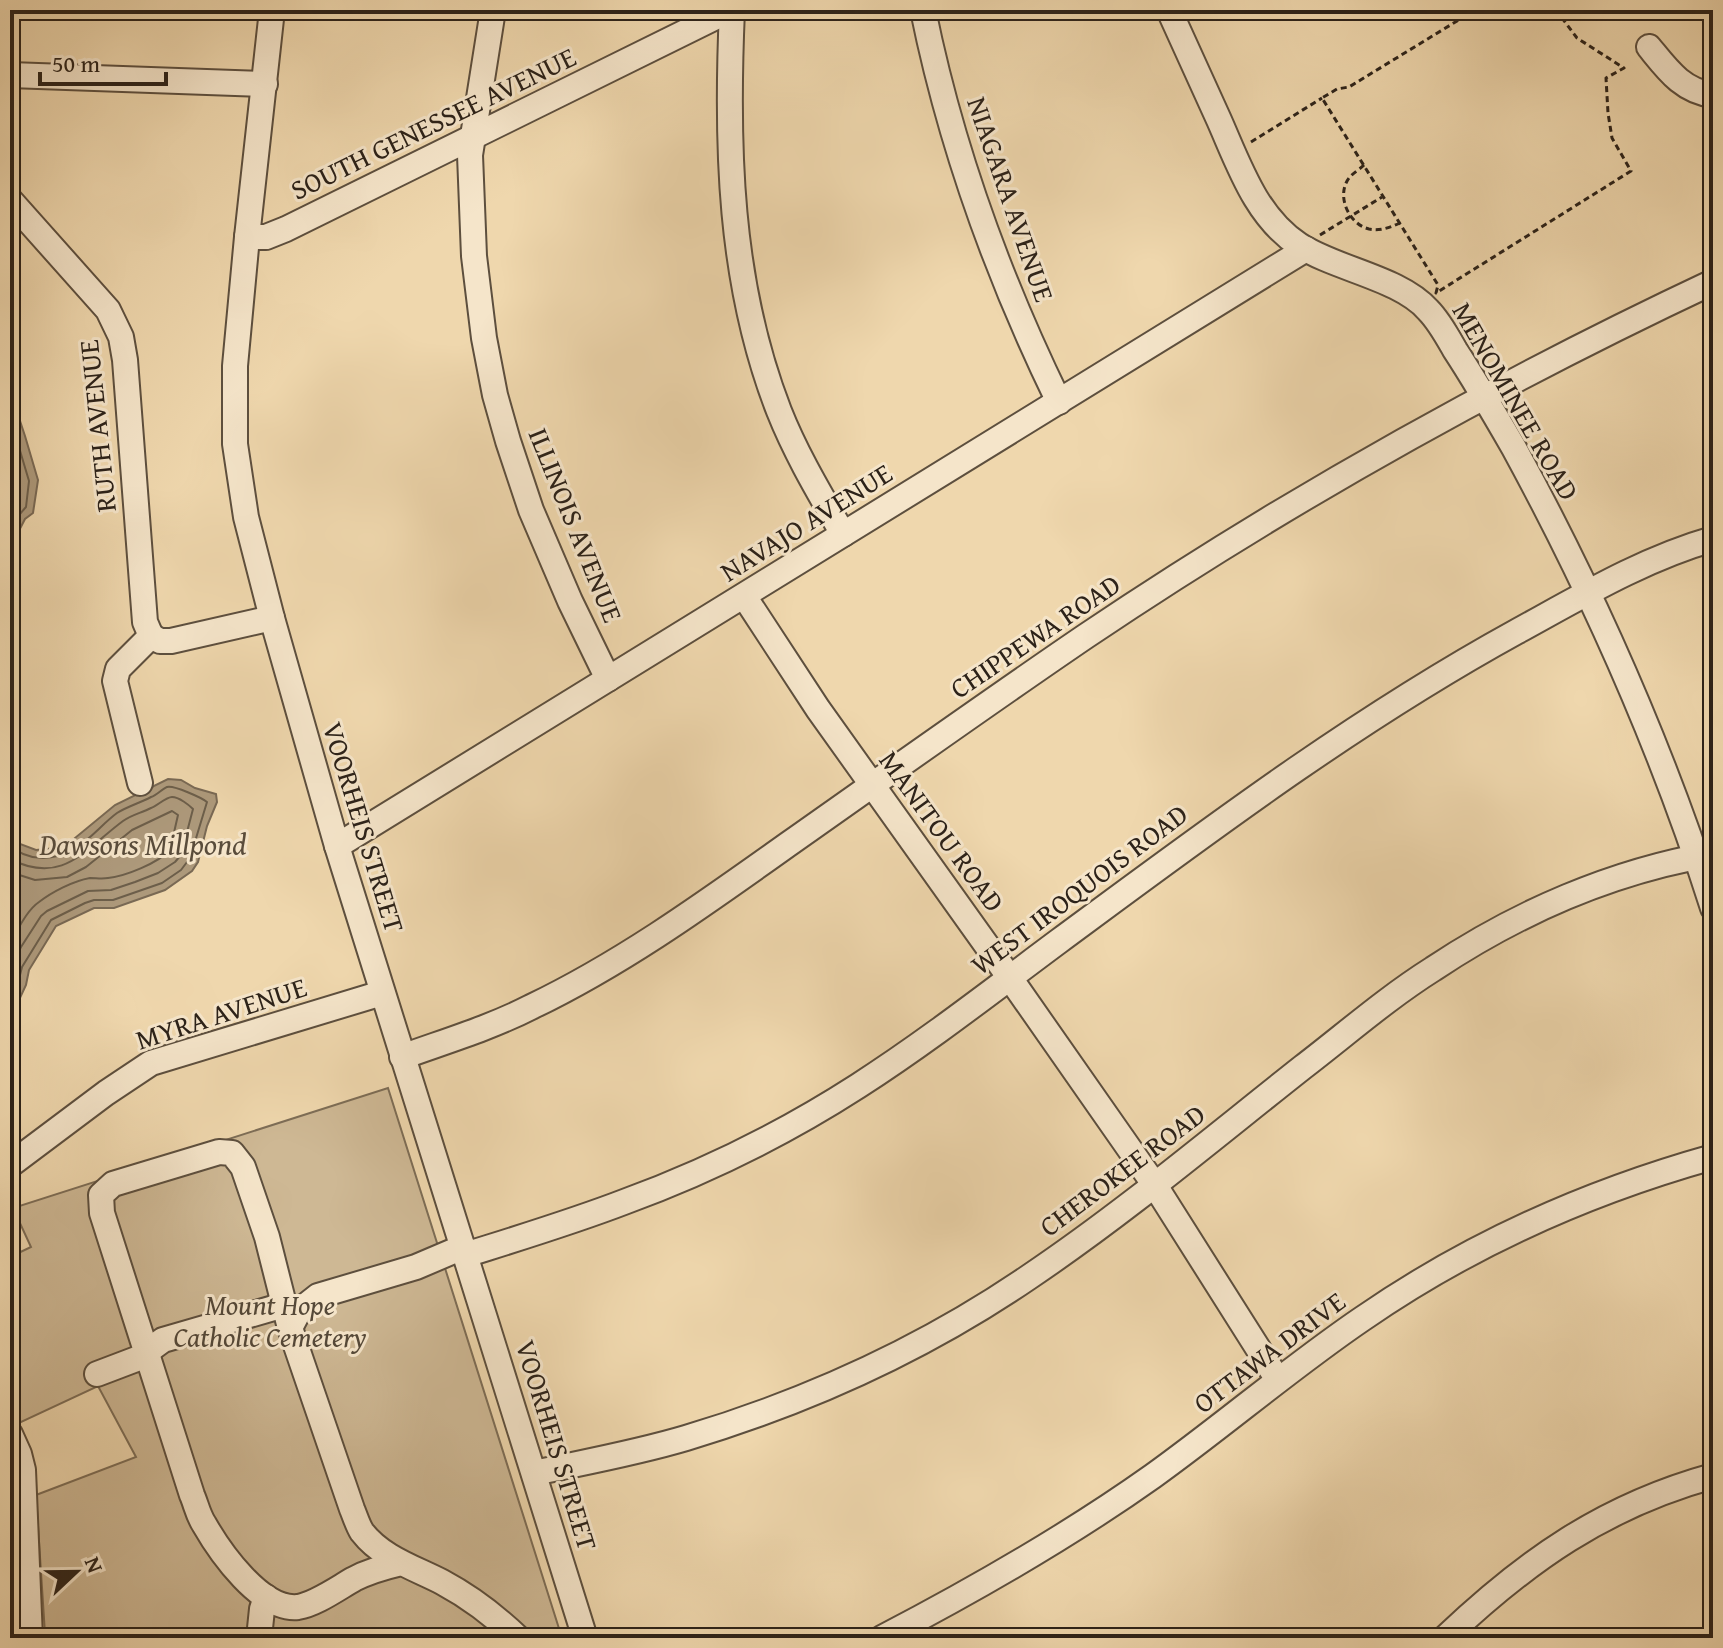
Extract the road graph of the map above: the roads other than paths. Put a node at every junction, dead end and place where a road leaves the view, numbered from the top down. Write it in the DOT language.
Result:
graph roads {
  1 [pos="272,10"];
  2 [pos="493,10"];
  3 [pos="731,10"];
  4 [pos="923,10"];
  5 [pos="1169,10"];
  6 [pos="1649,47"];
  7 [pos="10,75"];
  8 [pos="265,84"];
  9 [pos="1713,95"];
  10 [pos="474,137"];
  11 [pos="10,200"];
  12 [pos="247,237"];
  13 [pos="1311,243"];
  14 [pos="1713,282"];
  15 [pos="1484,396"];
  16 [pos="1059,402"];
  17 [pos="843,534"];
  18 [pos="1713,539"];
  19 [pos="1588,592"];
  20 [pos="744,596"];
  21 [pos="272,618"];
  22 [pos="151,636"];
  23 [pos="608,679"];
  24 [pos="140,783"];
  25 [pos="872,785"];
  26 [pos="337,846"];
  27 [pos="1705,856"];
  28 [pos="1713,908"];
  29 [pos="1010,978"];
  30 [pos="382,993"];
  31 [pos="402,1057"];
  32 [pos="1713,1157"];
  33 [pos="10,1165"];
  34 [pos="1154,1184"];
  35 [pos="464,1251"];
  36 [pos="278,1281"];
  37 [pos="318,1296"];
  38 [pos="287,1316"];
  39 [pos="147,1355"];
  40 [pos="97,1374"];
  41 [pos="1278,1380"];
  42 [pos="10,1434"];
  43 [pos="534,1473"];
  44 [pos="1713,1476"];
  45 [pos="362,1532"];
  46 [pos="401,1563"];
  47 [pos="356,1578"];
  48 [pos="266,1597"];
  49 [pos="30,1638"];
  50 [pos="259,1638"];
  51 [pos="518,1638"];
  52 [pos="585,1638"];
  53 [pos="882,1638"];
  54 [pos="1445,1638"];
  1 -- 8 [label="street, VOORHEIS STREET"];
  2 -- 10 [label="street, ILLINOIS AVENUE"];
  3 -- 10 [label="street, SOUTH GENESSEE AVENUE"];
  3 -- 17 [label="street"];
  4 -- 16 [label="street, NIAGARA AVENUE"];
  5 -- 13 [label="street, MENOMINEE ROAD"];
  6 -- 9 [label="street"];
  7 -- 8 [label="street"];
  8 -- 12 [label="street, VOORHEIS STREET"];
  10 -- 12 [label="street, SOUTH GENESSEE AVENUE"];
  10 -- 23 [label="street, ILLINOIS AVENUE"];
  11 -- 22 [label="street, RUTH AVENUE"];
  12 -- 21 [label="street, VOORHEIS STREET"];
  13 -- 15 [label="street, MENOMINEE ROAD"];
  13 -- 16 [label="street, NAVAJO AVENUE"];
  14 -- 15 [label="street, CHIPPEWA ROAD"];
  15 -- 19 [label="street, MENOMINEE ROAD"];
  15 -- 25 [label="street, CHIPPEWA ROAD"];
  16 -- 17 [label="street, NAVAJO AVENUE"];
  17 -- 20 [label="street, NAVAJO AVENUE"];
  18 -- 19 [label="street, WEST IROQUOIS ROAD"];
  19 -- 27 [label="street, MENOMINEE ROAD"];
  19 -- 29 [label="street, WEST IROQUOIS ROAD"];
  20 -- 23 [label="street, NAVAJO AVENUE"];
  20 -- 25 [label="street, MANITOU ROAD"];
  21 -- 22 [label="street"];
  21 -- 26 [label="street, VOORHEIS STREET"];
  22 -- 24 [label="street"];
  23 -- 26 [label="street, NAVAJO AVENUE"];
  25 -- 29 [label="street, MANITOU ROAD"];
  25 -- 31 [label="street, CHIPPEWA ROAD"];
  26 -- 30 [label="street, VOORHEIS STREET"];
  27 -- 28 [label="street, MENOMINEE ROAD"];
  27 -- 34 [label="street, CHEROKEE ROAD"];
  29 -- 34 [label="street, MANITOU ROAD"];
  29 -- 35 [label="street, WEST IROQUOIS ROAD"];
  30 -- 31 [label="street, VOORHEIS STREET"];
  30 -- 33 [label="street, MYRA AVENUE"];
  31 -- 35 [label="street, VOORHEIS STREET"];
  32 -- 41 [label="street, OTTAWA DRIVE"];
  34 -- 41 [label="street, MANITOU ROAD"];
  34 -- 43 [label="street, CHEROKEE ROAD"];
  35 -- 37 [label="street, WEST IROQUOIS ROAD"];
  35 -- 43 [label="street, VOORHEIS STREET"];
  36 -- 37 [label="street"];
  36 -- 38 [label="street"];
  36 -- 39 [label="street"];
  37 -- 38 [label="street"];
  38 -- 39 [label="street"];
  38 -- 45 [label="street"];
  39 -- 40 [label="street"];
  39 -- 48 [label="street"];
  41 -- 53 [label="street, OTTAWA DRIVE"];
  42 -- 49 [label="street"];
  43 -- 52 [label="street, VOORHEIS STREET"];
  44 -- 54 [label="street"];
  45 -- 46 [label="street"];
  45 -- 47 [label="street"];
  46 -- 47 [label="street"];
  46 -- 51 [label="street"];
  47 -- 48 [label="street"];
  48 -- 50 [label="street"];
}
